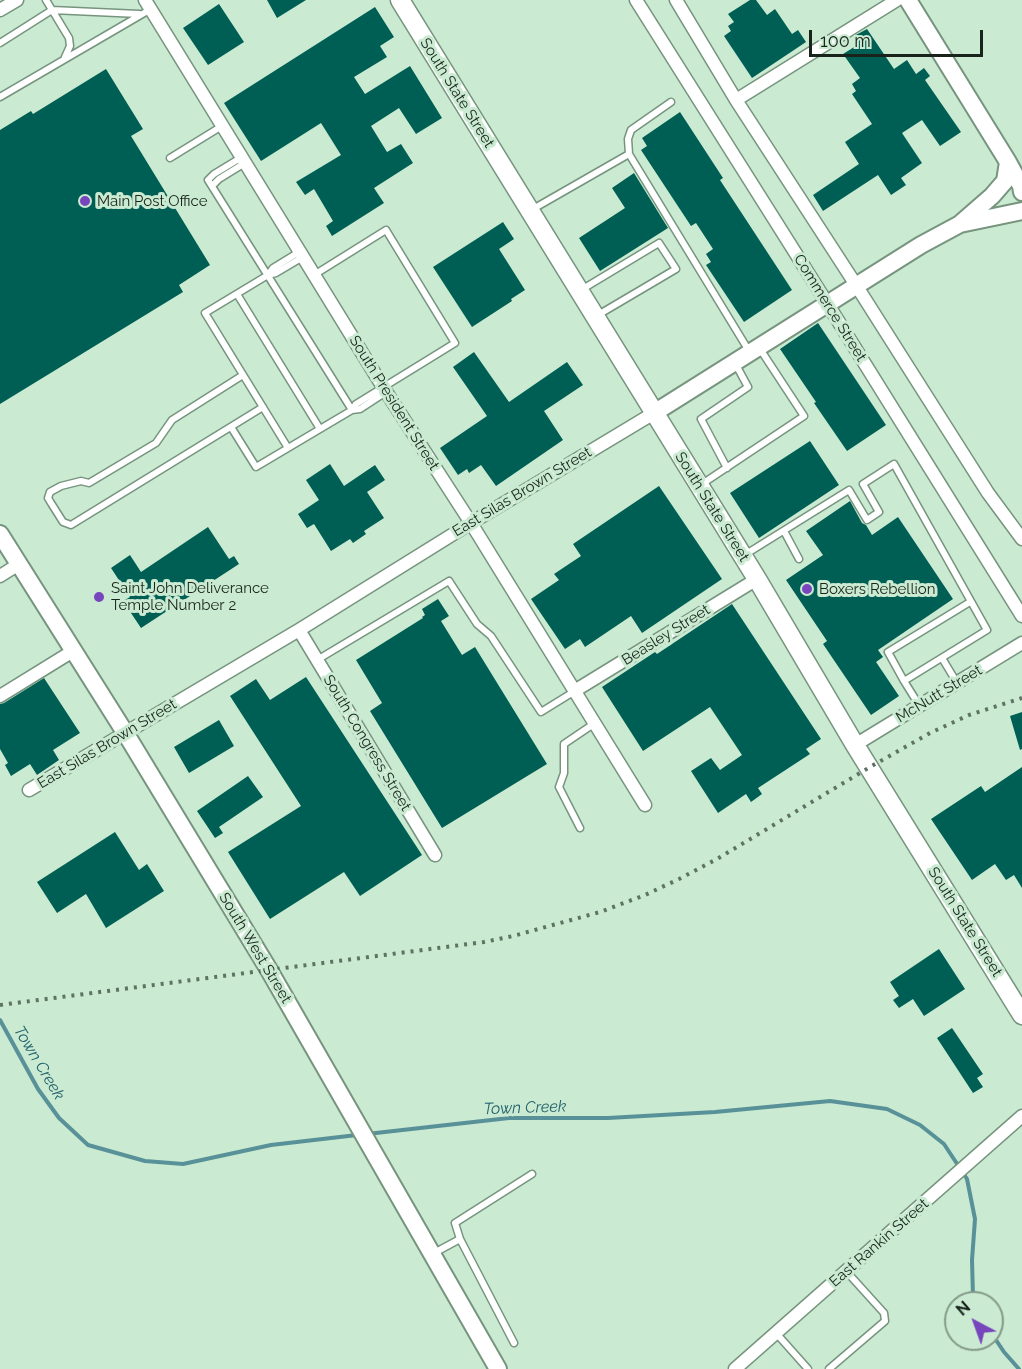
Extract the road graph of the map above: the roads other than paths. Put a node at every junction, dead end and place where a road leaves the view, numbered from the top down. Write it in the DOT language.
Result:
graph roads {
  1 [pos="17,0"];
  2 [pos="46,0"];
  3 [pos="400,0"];
  4 [pos="636,0"];
  5 [pos="676,0"];
  6 [pos="897,0"];
  7 [pos="908,0"];
  8 [pos="145,8"];
  9 [pos="0,10"];
  10 [pos="52,10"];
  11 [pos="0,44"];
  12 [pos="65,58"];
  13 [pos="0,97"];
  14 [pos="736,100"];
  15 [pos="671,102"];
  16 [pos="222,126"];
  17 [pos="629,154"];
  18 [pos="170,158"];
  19 [pos="243,160"];
  20 [pos="1008,162"];
  21 [pos="1022,192"];
  22 [pos="530,211"];
  23 [pos="1022,211"];
  24 [pos="960,224"];
  25 [pos="301,254"];
  26 [pos="268,274"];
  27 [pos="314,275"];
  28 [pos="856,285"];
  29 [pos="579,291"];
  30 [pos="237,294"];
  31 [pos="827,303"];
  32 [pos="595,317"];
  33 [pos="754,350"];
  34 [pos="734,362"];
  35 [pos="243,375"];
  36 [pos="385,389"];
  37 [pos="263,407"];
  38 [pos="352,410"];
  39 [pos="654,412"];
  40 [pos="231,427"];
  41 [pos="320,429"];
  42 [pos="288,448"];
  43 [pos="727,468"];
  44 [pos="699,486"];
  45 [pos="471,523"];
  46 [pos="784,531"];
  47 [pos="0,534"];
  48 [pos="1022,539"];
  49 [pos="743,556"];
  50 [pos="799,559"];
  51 [pos="19,564"];
  52 [pos="0,576"];
  53 [pos="757,579"];
  54 [pos="970,602"];
  55 [pos="1022,616"];
  56 [pos="299,630"];
  57 [pos="1022,643"];
  58 [pos="74,651"];
  59 [pos="942,658"];
  60 [pos="317,660"];
  61 [pos="904,681"];
  62 [pos="957,683"];
  63 [pos="576,690"];
  64 [pos="0,696"];
  65 [pos="919,705"];
  66 [pos="595,723"];
  67 [pos="126,734"];
  68 [pos="855,745"];
  69 [pos="29,790"];
  70 [pos="645,805"];
  71 [pos="580,828"];
  72 [pos="435,855"];
  73 [pos="1022,1015"];
  74 [pos="1022,1116"];
  75 [pos="532,1174"];
  76 [pos="460,1239"];
  77 [pos="432,1254"];
  78 [pos="846,1271"];
  79 [pos="776,1333"];
  80 [pos="514,1343"];
  81 [pos="498,1369"];
  82 [pos="735,1369"];
  83 [pos="808,1369"];
  84 [pos="829,1369"];
  1 -- 9 [label="street"];
  2 -- 10 [label="lane"];
  3 -- 22 [label="main road, South State Street"];
  4 -- 31 [label="street, Commerce Street"];
  5 -- 14 [label="street"];
  6 -- 14 [label="street"];
  7 -- 20 [label="street"];
  8 -- 10 [label="lane"];
  8 -- 12 [label="lane"];
  8 -- 16 [label="street, South President Street"];
  10 -- 11 [label="lane"];
  10 -- 12 [label="lane"];
  12 -- 13 [label="lane"];
  14 -- 28 [label="street"];
  15 -- 17 [label="lane"];
  16 -- 18 [label="lane"];
  16 -- 19 [label="street, South President Street"];
  17 -- 22 [label="lane"];
  17 -- 33 [label="lane"];
  19 -- 25 [label="street, South President Street"];
  19 -- 26 [label="lane"];
  20 -- 21 [label="street"];
  20 -- 24 [label="street"];
  22 -- 29 [label="main road, South State Street"];
  23 -- 24 [label="street, East Silas Brown Street"];
  24 -- 28 [label="street, East Silas Brown Street"];
  25 -- 26 [label="lane"];
  25 -- 27 [label="street, South President Street"];
  26 -- 30 [label="lane"];
  26 -- 38 [label="lane"];
  27 -- 36 [label="street, South President Street"];
  27 -- 36 [label="lane"];
  28 -- 31 [label="street, East Silas Brown Street"];
  28 -- 48 [label="street"];
  29 -- 32 [label="main road, South State Street"];
  29 -- 32 [label="lane"];
  30 -- 35 [label="lane"];
  30 -- 41 [label="lane"];
  31 -- 33 [label="street, East Silas Brown Street"];
  31 -- 55 [label="street, Commerce Street"];
  32 -- 39 [label="main road, South State Street"];
  33 -- 34 [label="street, East Silas Brown Street"];
  33 -- 43 [label="lane"];
  34 -- 39 [label="street, East Silas Brown Street"];
  34 -- 43 [label="lane"];
  35 -- 37 [label="lane"];
  35 -- 40 [label="lane"];
  36 -- 38 [label="lane"];
  36 -- 45 [label="street, South President Street"];
  37 -- 40 [label="lane"];
  37 -- 42 [label="lane"];
  38 -- 41 [label="lane"];
  39 -- 44 [label="main road, South State Street"];
  39 -- 45 [label="street, East Silas Brown Street"];
  40 -- 42 [label="lane"];
  41 -- 42 [label="lane"];
  43 -- 44 [label="lane"];
  44 -- 49 [label="main road, South State Street"];
  45 -- 56 [label="street, East Silas Brown Street"];
  45 -- 63 [label="street, South President Street"];
  46 -- 49 [label="lane"];
  46 -- 50 [label="lane"];
  46 -- 54 [label="lane"];
  47 -- 51 [label="street, South West Street"];
  49 -- 53 [label="main road, South State Street"];
  51 -- 52 [label="street"];
  51 -- 58 [label="street, South West Street"];
  53 -- 63 [label="street, Beasley Street"];
  53 -- 68 [label="main road, South State Street"];
  54 -- 59 [label="lane"];
  54 -- 61 [label="lane"];
  56 -- 60 [label="street, South Congress Street"];
  56 -- 67 [label="street, East Silas Brown Street"];
  57 -- 62 [label="street, McNutt Street"];
  58 -- 64 [label="street"];
  58 -- 67 [label="street, South West Street"];
  59 -- 61 [label="lane"];
  59 -- 62 [label="lane"];
  60 -- 63 [label="lane"];
  60 -- 72 [label="street, South Congress Street"];
  61 -- 65 [label="lane"];
  62 -- 65 [label="street, McNutt Street"];
  63 -- 66 [label="street, South President Street"];
  65 -- 68 [label="street, McNutt Street"];
  66 -- 70 [label="street, South President Street"];
  66 -- 71 [label="lane"];
  67 -- 69 [label="street, East Silas Brown Street"];
  67 -- 77 [label="street, South West Street"];
  68 -- 73 [label="main road, South State Street"];
  74 -- 78 [label="street, East Rankin Street"];
  75 -- 76 [label="lane"];
  76 -- 77 [label="lane"];
  76 -- 80 [label="lane"];
  77 -- 81 [label="street, South West Street"];
  78 -- 79 [label="street, East Rankin Street"];
  78 -- 84 [label="lane"];
  79 -- 82 [label="street, East Rankin Street"];
  79 -- 83 [label="lane"];
}
